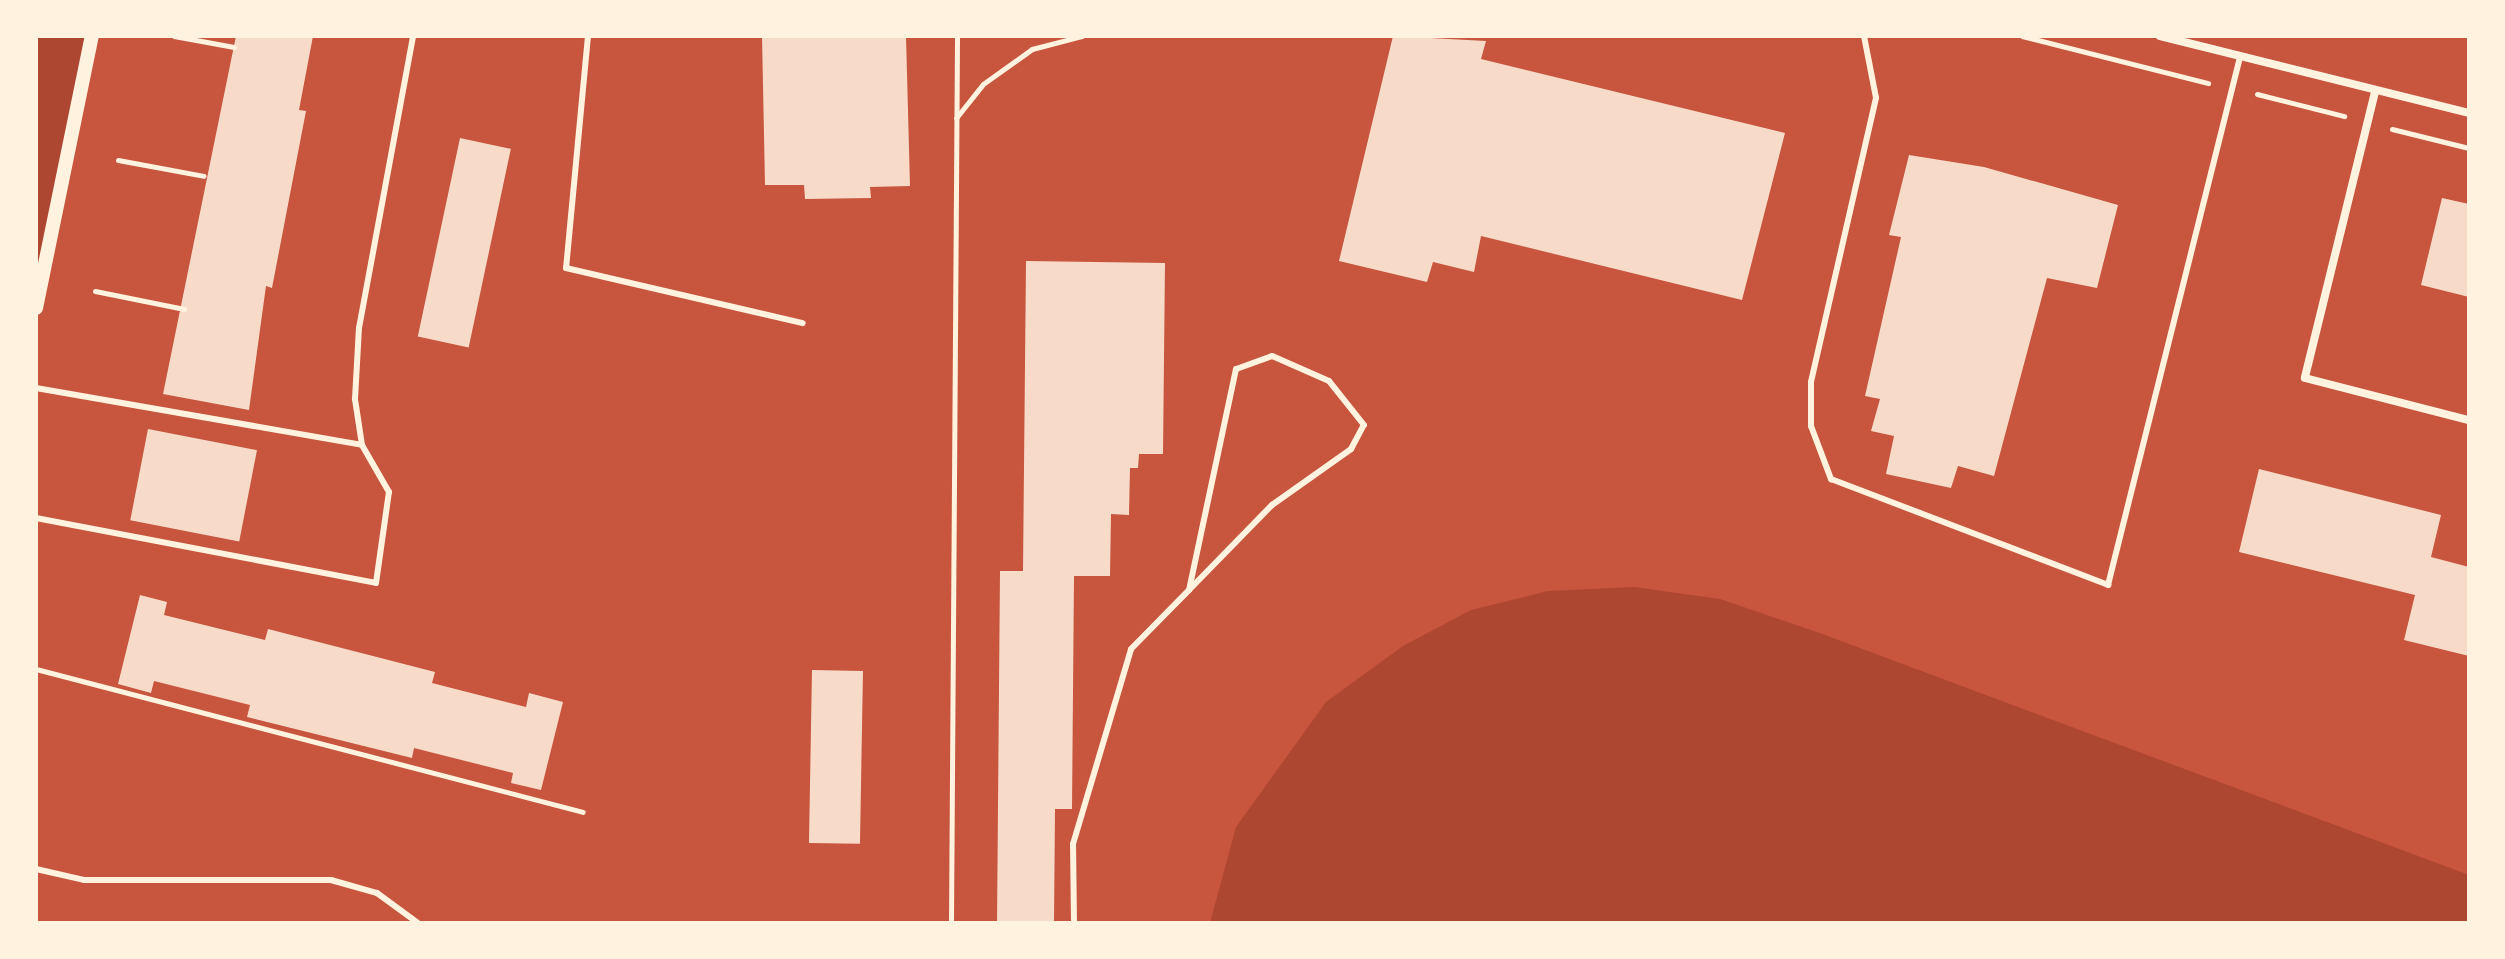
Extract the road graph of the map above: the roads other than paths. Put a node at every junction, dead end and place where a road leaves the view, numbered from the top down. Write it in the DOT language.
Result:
graph roads {
  1 [pos="92,36"];
  2 [pos="413,36"];
  3 [pos="588,36"];
  4 [pos="1864,36"];
  5 [pos="2160,36"];
  6 [pos="2240,57"];
  7 [pos="2375,92"];
  8 [pos="2469,113"];
  9 [pos="36,308"];
  10 [pos="803,323"];
  11 [pos="36,388"];
  12 [pos="2469,420"];
  13 [pos="362,445"];
  14 [pos="36,518"];
  15 [pos="1189,590"];
  16 [pos="36,869"];
  17 [pos="418,923"];
  18 [pos="1074,923"];
  1 -- 9 [label="street"];
  2 -- 13 [label="lane"];
  3 -- 10 [label="lane"];
  4 -- 6 [label="lane"];
  5 -- 6 [label="street"];
  6 -- 7 [label="street"];
  7 -- 8 [label="street"];
  7 -- 12 [label="street"];
  11 -- 13 [label="lane"];
  13 -- 14 [label="lane"];
  15 -- 15 [label="lane"];
  15 -- 18 [label="lane"];
  16 -- 17 [label="lane"];
}
